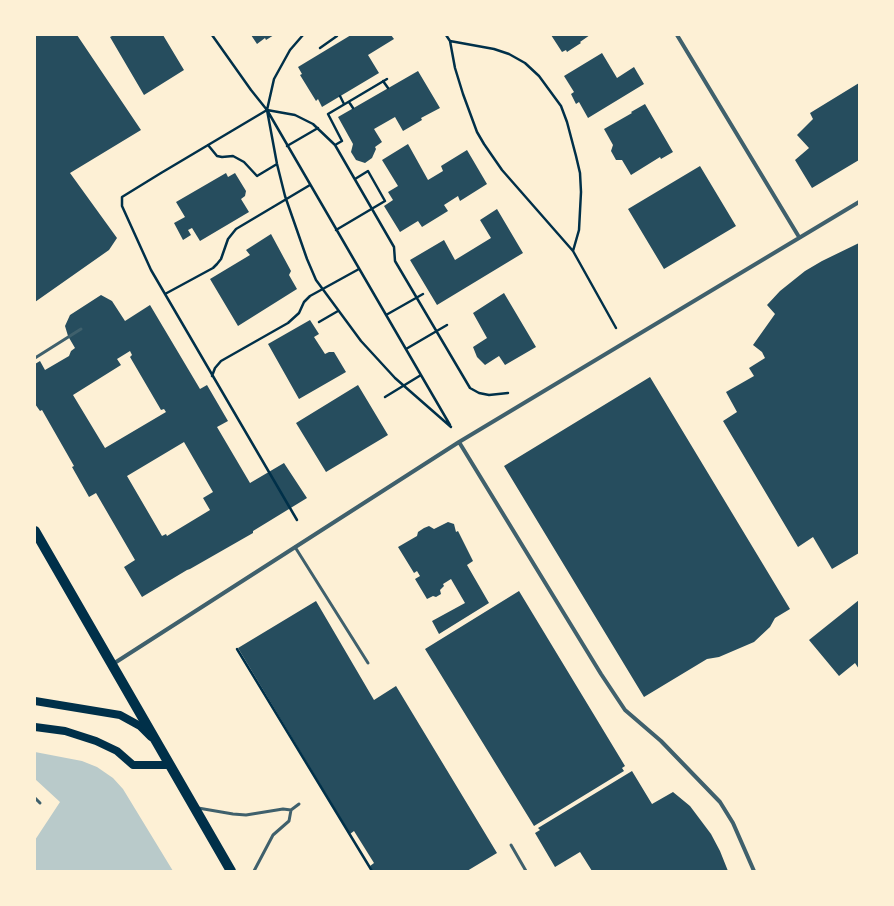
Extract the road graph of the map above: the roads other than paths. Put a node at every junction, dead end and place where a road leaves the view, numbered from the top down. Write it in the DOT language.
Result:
graph roads {
  1 [pos="677,35"];
  2 [pos="859,202"];
  3 [pos="800,237"];
  4 [pos="81,329"];
  5 [pos="35,358"];
  6 [pos="460,442"];
  7 [pos="35,531"];
  8 [pos="295,547"];
  9 [pos="368,663"];
  10 [pos="113,665"];
  11 [pos="35,700"];
  12 [pos="35,727"];
  13 [pos="159,747"];
  14 [pos="170,765"];
  15 [pos="35,798"];
  16 [pos="40,803"];
  17 [pos="299,804"];
  18 [pos="194,807"];
  19 [pos="291,810"];
  20 [pos="511,845"];
  21 [pos="231,871"];
  22 [pos="254,871"];
  23 [pos="526,871"];
  24 [pos="754,871"];
  1 -- 3 [label="street"];
  2 -- 3 [label="street"];
  3 -- 6 [label="street"];
  4 -- 5 [label="lane"];
  6 -- 8 [label="street"];
  6 -- 24 [label="street"];
  7 -- 10 [label="main road"];
  8 -- 9 [label="lane"];
  8 -- 10 [label="street"];
  10 -- 13 [label="main road"];
  11 -- 13 [label="main road"];
  12 -- 14 [label="main road"];
  13 -- 14 [label="main road"];
  14 -- 18 [label="main road"];
  15 -- 16 [label="lane"];
  17 -- 19 [label="lane"];
  18 -- 19 [label="lane"];
  18 -- 21 [label="main road"];
  19 -- 22 [label="lane"];
  20 -- 23 [label="lane"];
}
